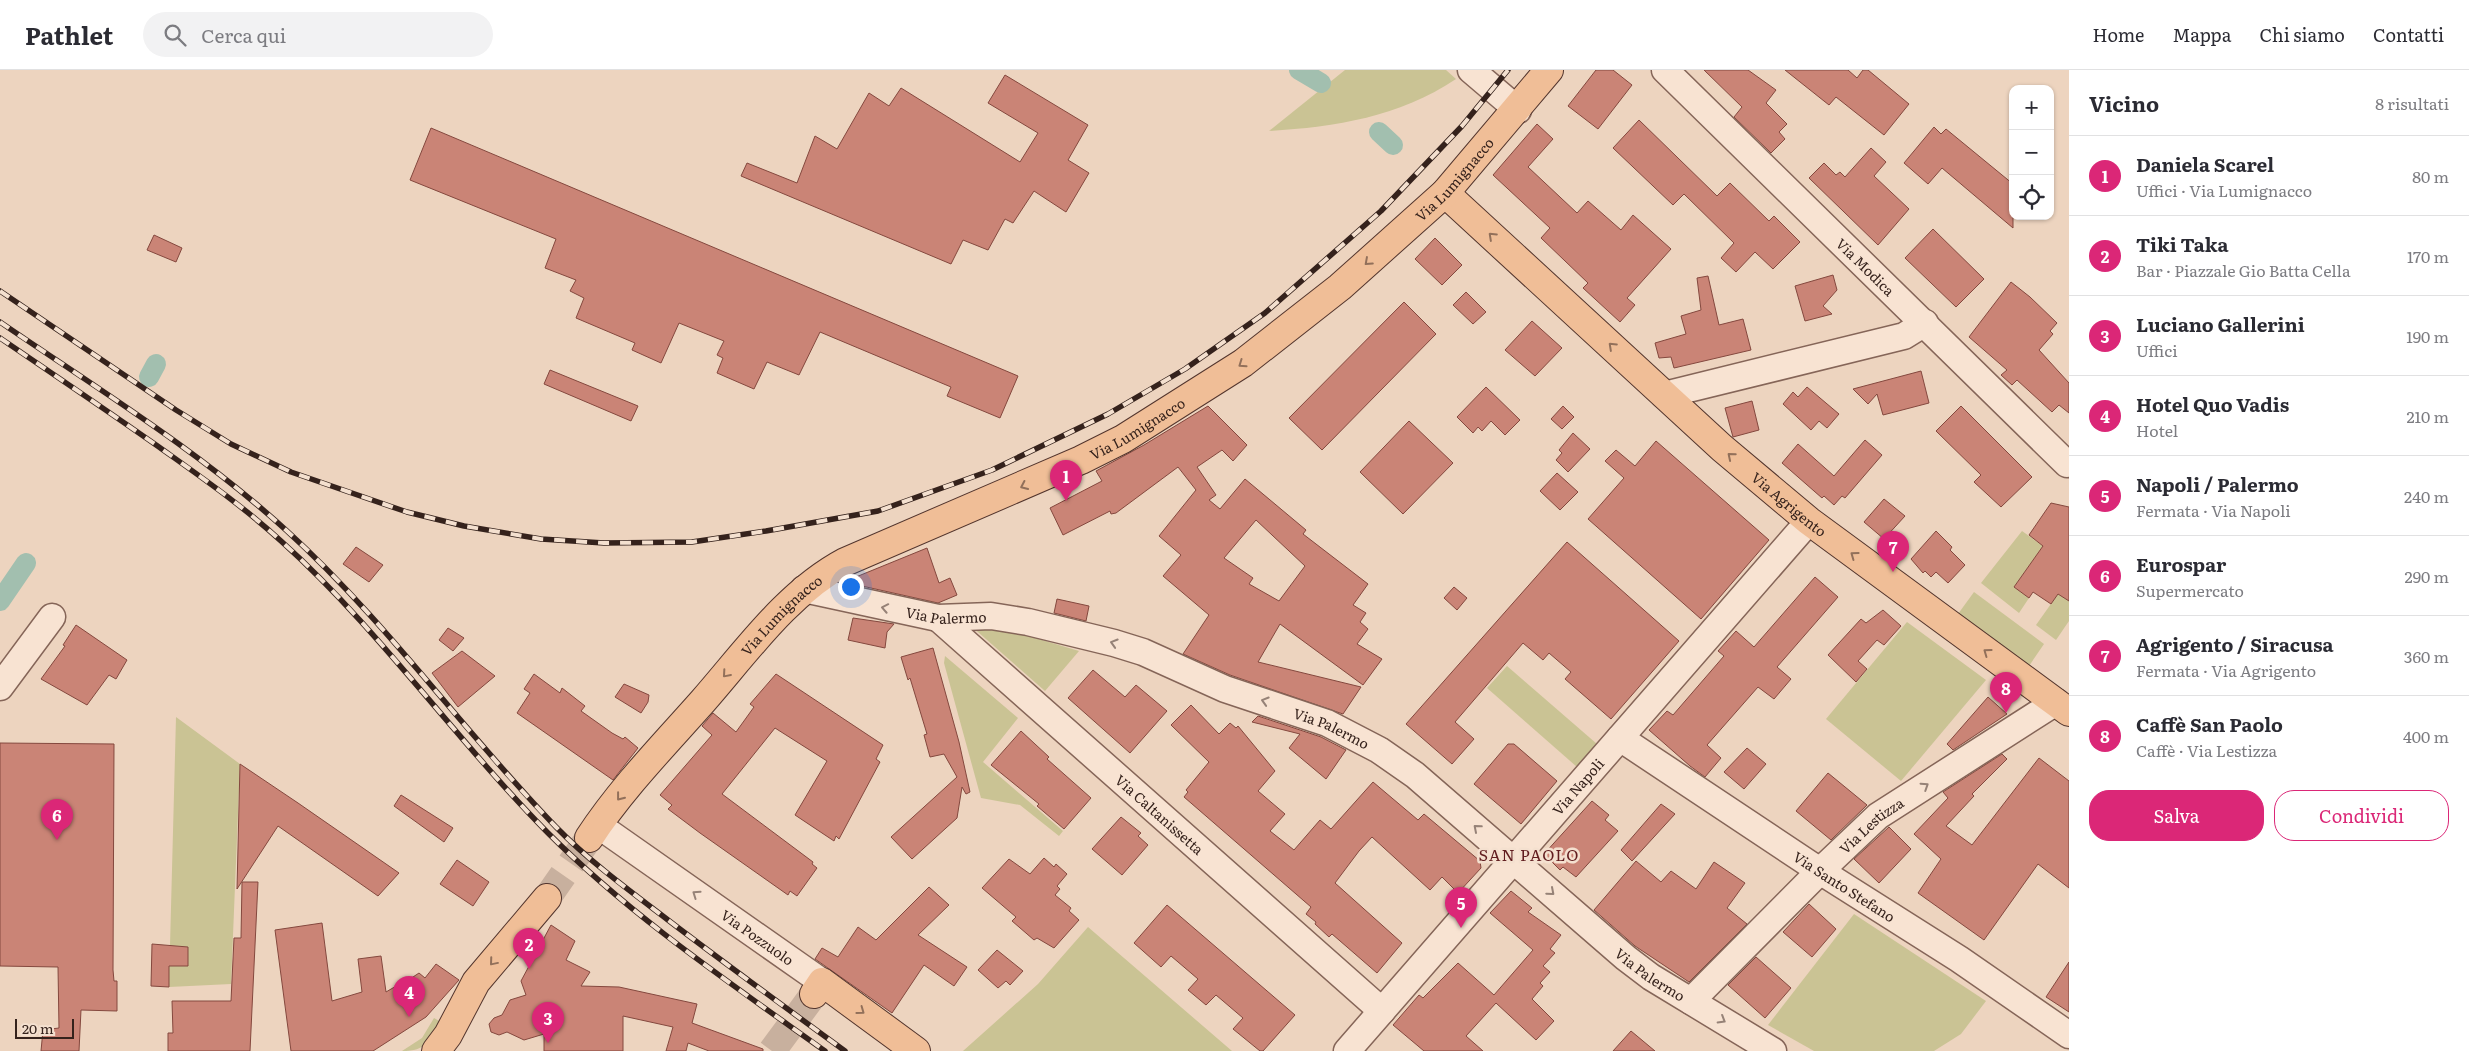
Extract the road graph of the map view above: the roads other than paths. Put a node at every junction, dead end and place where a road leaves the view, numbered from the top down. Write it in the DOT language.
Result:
graph roads {
  1 [pos="1471,70"];
  2 [pos="1549,70"];
  3 [pos="1664,70"];
  4 [pos="1518,110"];
  5 [pos="1445,193"];
  6 [pos="1925,323"];
  7 [pos="1664,395"];
  8 [pos="2068,463"];
  9 [pos="1809,521"];
  10 [pos="804,589"];
  11 [pos="52,617"];
  12 [pos="938,618"];
  13 [pos="0,687"];
  14 [pos="2062,707"];
  15 [pos="1620,738"];
  16 [pos="594,832"];
  17 [pos="1514,860"];
  18 [pos="1820,871"];
  19 [pos="547,898"];
  20 [pos="818,988"];
  21 [pos="1691,1001"];
  22 [pos="1382,1011"];
  23 [pos="2069,1034"];
  24 [pos="436,1051"];
  25 [pos="446,1051"];
  26 [pos="454,1051"];
  27 [pos="916,1051"];
  28 [pos="1347,1051"];
  29 [pos="1773,1051"];
  1 -- 4 [label="street"];
  2 -- 4 [label="main road, Via Lumignacco"];
  3 -- 6 [label="street, Via Modica"];
  4 -- 5 [label="main road, Via Lumignacco"];
  7 -- 5 [label="main road, Via Agrigento, one-way"];
  5 -- 10 [label="main road, Via Lumignacco, one-way"];
  6 -- 7 [label="street"];
  6 -- 8 [label="street, Via Modica"];
  9 -- 7 [label="main road, Via Agrigento, one-way"];
  14 -- 9 [label="main road, Via Agrigento, one-way"];
  9 -- 15 [label="street, Via Napoli"];
  12 -- 10 [label="street, Via Palermo, one-way"];
  10 -- 16 [label="main road, Via Lumignacco, one-way"];
  11 -- 13 [label="street"];
  17 -- 12 [label="street, Via Palermo, one-way"];
  12 -- 22 [label="street, Via Caltanissetta"];
  18 -- 14 [label="street, Via Lestizza, one-way"];
  15 -- 17 [label="street, Via Napoli"];
  15 -- 18 [label="street, Via Santo Stefano"];
  20 -- 16 [label="street, Via Pozzuolo, one-way"];
  17 -- 21 [label="street, Via Palermo, one-way"];
  17 -- 22 [label="street, Via Napoli"];
  18 -- 21 [label="street, Via Lestizza"];
  18 -- 23 [label="street, Via Santo Stefano"];
  19 -- 24 [label="main road, one-way"];
  20 -- 27 [label="main road, Via Pozzuolo, one-way"];
  21 -- 29 [label="street, Via Palermo, one-way"];
  22 -- 28 [label="street, Via Napoli"];
  25 -- 26 [label="main road"];
}
